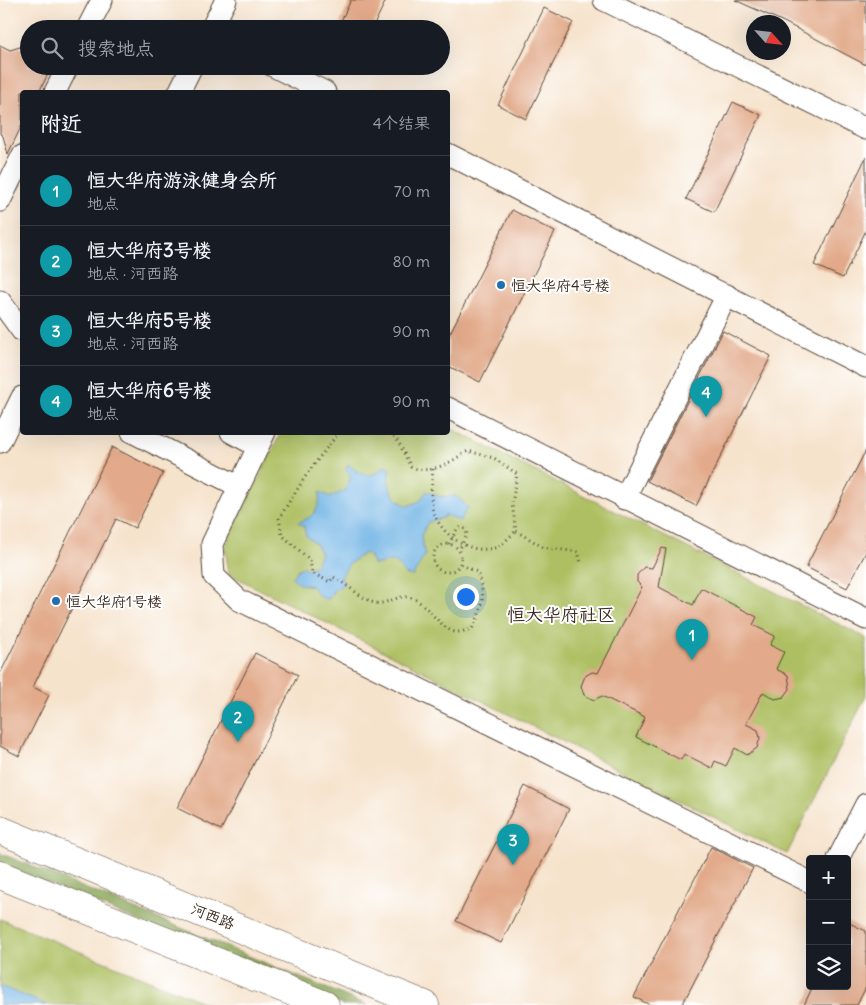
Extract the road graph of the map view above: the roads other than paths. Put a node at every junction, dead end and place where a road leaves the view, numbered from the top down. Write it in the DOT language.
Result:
graph roads {
  1 [pos="102,0"];
  2 [pos="226,0"];
  3 [pos="604,0"];
  4 [pos="92,20"];
  5 [pos="216,20"];
  6 [pos="64,75"];
  7 [pos="188,75"];
  8 [pos="291,75"];
  9 [pos="56,90"];
  10 [pos="180,90"];
  11 [pos="321,90"];
  12 [pos="866,129"];
  13 [pos="450,155"];
  14 [pos="20,160"];
  15 [pos="0,201"];
  16 [pos="727,295"];
  17 [pos="0,301"];
  18 [pos="20,328"];
  19 [pos="866,367"];
  20 [pos="20,401"];
  21 [pos="450,409"];
  22 [pos="138,435"];
  23 [pos="244,435"];
  24 [pos="261,439"];
  25 [pos="0,442"];
  26 [pos="238,486"];
  27 [pos="624,499"];
  28 [pos="866,619"];
  29 [pos="866,804"];
  30 [pos="0,830"];
  31 [pos="840,855"];
  32 [pos="0,875"];
  33 [pos="806,880"];
  34 [pos="325,1005"];
  35 [pos="425,1005"];
  1 -- 4 [label="street"];
  2 -- 5 [label="street"];
  3 -- 12 [label="street"];
  6 -- 9 [label="street"];
  7 -- 10 [label="street"];
  8 -- 11 [label="street"];
  13 -- 16 [label="street"];
  14 -- 15 [label="street"];
  16 -- 19 [label="street"];
  16 -- 27 [label="street"];
  17 -- 18 [label="street"];
  20 -- 25 [label="street"];
  21 -- 27 [label="street"];
  22 -- 26 [label="street"];
  23 -- 24 [label="street"];
  24 -- 26 [label="street"];
  26 -- 33 [label="street"];
  27 -- 28 [label="street"];
  29 -- 31 [label="street"];
  30 -- 35 [label="main road, 河西路"];
  32 -- 34 [label="main road"];
}
